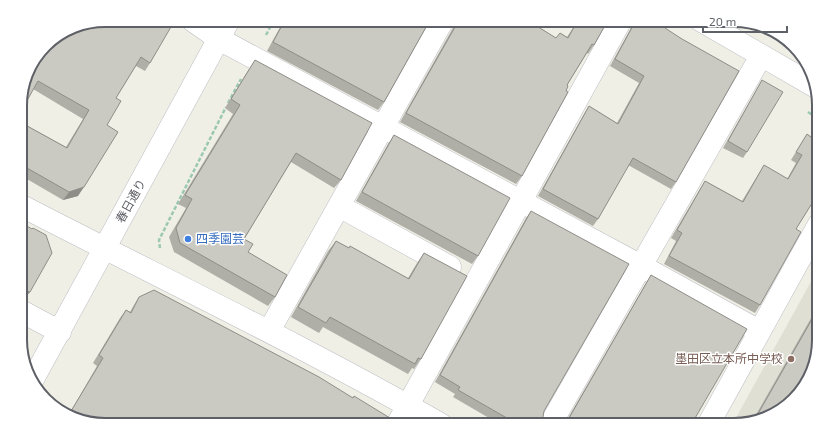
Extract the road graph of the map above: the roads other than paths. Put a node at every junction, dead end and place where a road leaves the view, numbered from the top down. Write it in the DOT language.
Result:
graph roads {
  1 [pos="202,27"];
  2 [pos="225,27"];
  3 [pos="439,27"];
  4 [pos="617,27"];
  5 [pos="712,27"];
  6 [pos="219,39"];
  7 [pos="761,56"];
  8 [pos="808,83"];
  9 [pos="382,128"];
  10 [pos="521,201"];
  11 [pos="339,206"];
  12 [pos="27,208"];
  13 [pos="812,236"];
  14 [pos="105,249"];
  15 [pos="641,266"];
  16 [pos="476,281"];
  17 [pos="27,314"];
  18 [pos="269,331"];
  19 [pos="759,331"];
  20 [pos="60,332"];
  21 [pos="35,375"];
  22 [pos="407,405"];
  23 [pos="400,418"];
  24 [pos="430,418"];
  25 [pos="554,418"];
  26 [pos="712,418"];
  1 -- 6 [label="street"];
  2 -- 6 [label="street, 春日通り"];
  3 -- 9 [label="street"];
  4 -- 10 [label="street"];
  5 -- 7 [label="street"];
  6 -- 9 [label="street"];
  6 -- 14 [label="street, 春日通り"];
  7 -- 8 [label="street"];
  7 -- 15 [label="street"];
  9 -- 10 [label="street"];
  9 -- 11 [label="street"];
  10 -- 15 [label="street"];
  10 -- 16 [label="street"];
  11 -- 16 [label="street"];
  11 -- 18 [label="street"];
  12 -- 14 [label="street"];
  13 -- 19 [label="street"];
  14 -- 18 [label="street"];
  14 -- 20 [label="street, 春日通り"];
  15 -- 19 [label="street"];
  15 -- 25 [label="street"];
  16 -- 22 [label="street"];
  17 -- 20 [label="street"];
  18 -- 22 [label="street"];
  19 -- 26 [label="street"];
  20 -- 21 [label="street, 春日通り"];
  22 -- 23 [label="street"];
  22 -- 24 [label="street"];
}
